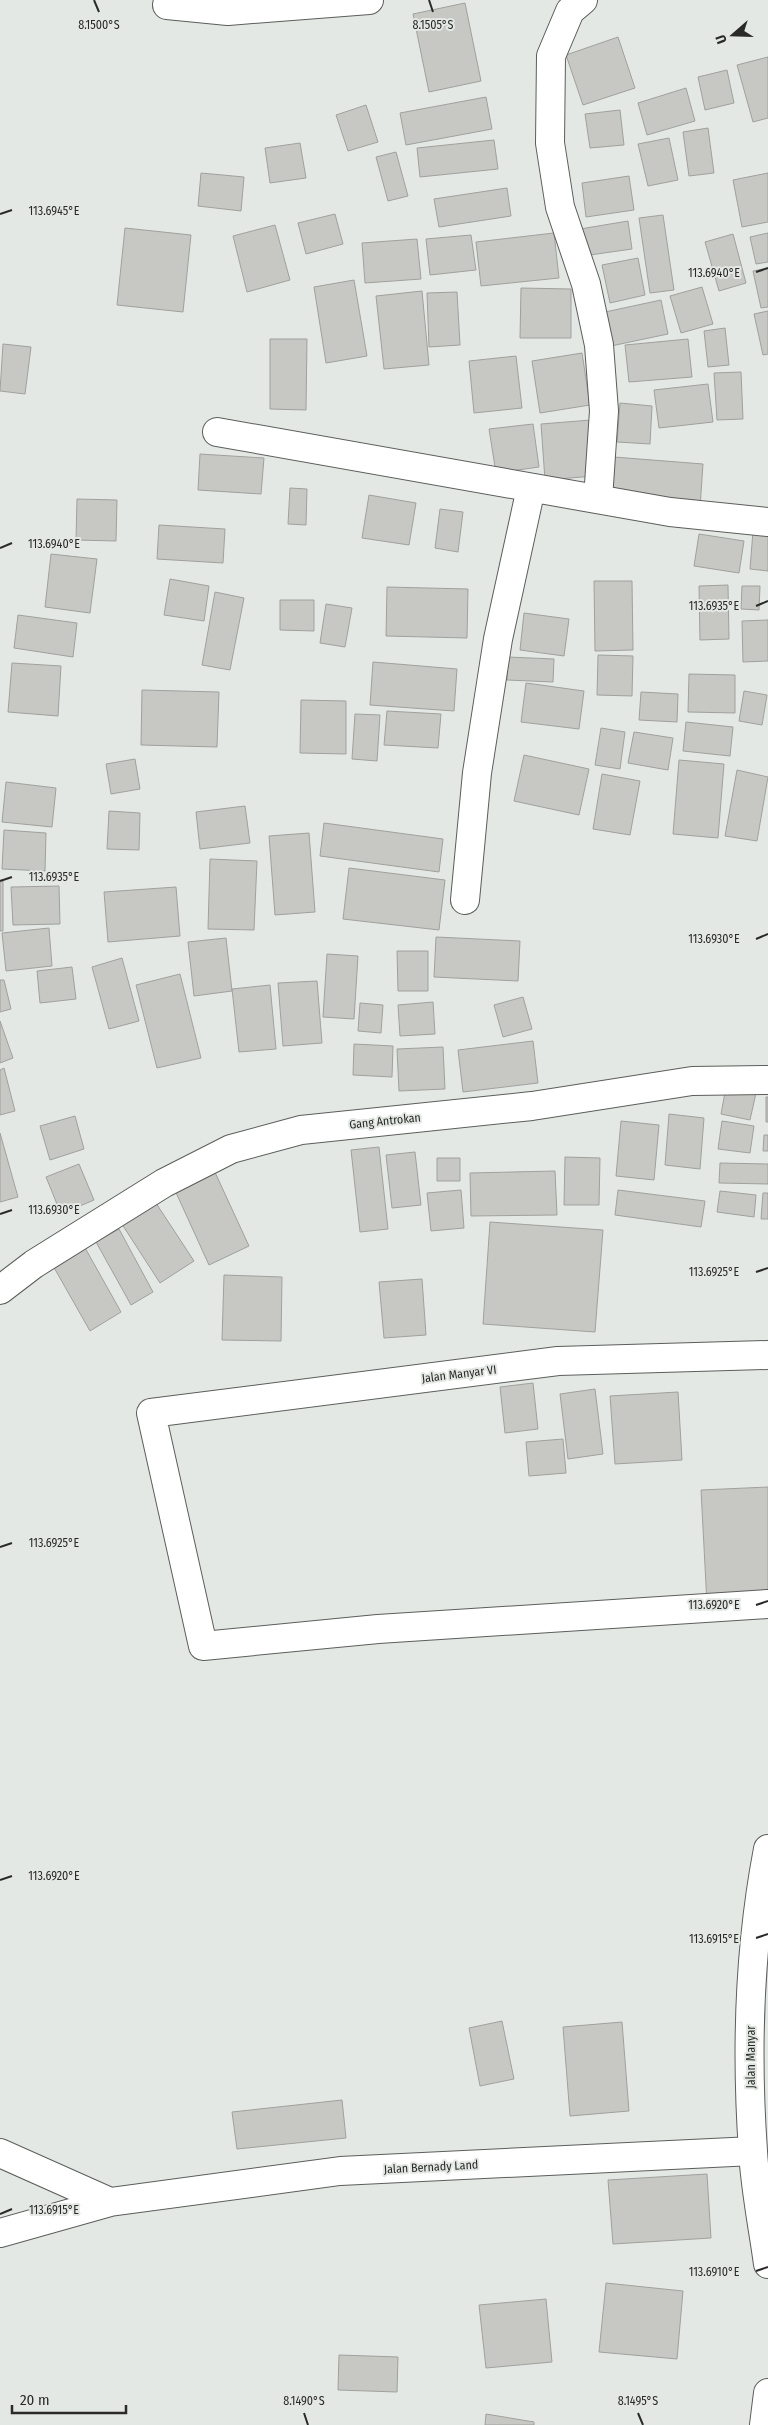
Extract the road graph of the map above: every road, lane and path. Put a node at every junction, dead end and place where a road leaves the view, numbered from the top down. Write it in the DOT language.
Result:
graph roads {
  1 [pos="369,0"];
  2 [pos="583,0"];
  3 [pos="167,5"];
  4 [pos="218,432"];
  5 [pos="531,488"];
  6 [pos="598,499"];
  7 [pos="768,522"];
  8 [pos="466,900"];
  9 [pos="768,1080"];
  10 [pos="0,1290"];
  11 [pos="768,1355"];
  12 [pos="768,1604"];
  13 [pos="768,1849"];
  14 [pos="759,2092"];
  15 [pos="753,2151"];
  16 [pos="0,2153"];
  17 [pos="110,2202"];
  18 [pos="0,2233"];
  19 [pos="768,2264"];
  20 [pos="768,2393"];
  21 [pos="764,2425"];
  1 -- 3 [label="street"];
  2 -- 6 [label="street"];
  4 -- 5 [label="street"];
  5 -- 6 [label="street"];
  5 -- 8 [label="street"];
  6 -- 7 [label="street"];
  9 -- 10 [label="street, Gang Antrokan"];
  11 -- 12 [label="street, Jalan Manyar VI"];
  13 -- 14 [label="street, Jalan Manyar"];
  14 -- 15 [label="street, Jalan Manyar"];
  15 -- 17 [label="street, Jalan Bernady Land"];
  15 -- 19 [label="street, Jalan Manyar"];
  16 -- 17 [label="street"];
  17 -- 18 [label="street, Jalan Bernady Land"];
  20 -- 21 [label="street"];
}
